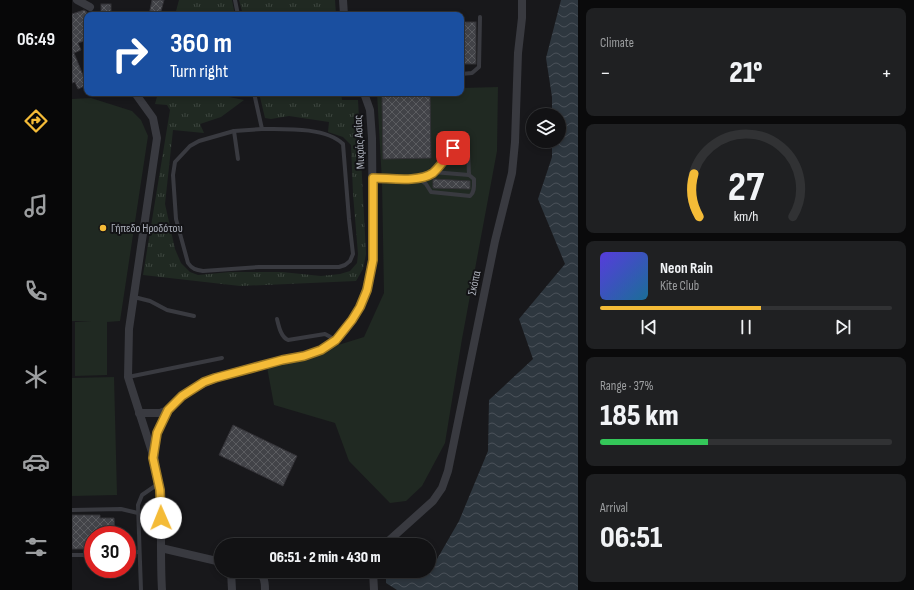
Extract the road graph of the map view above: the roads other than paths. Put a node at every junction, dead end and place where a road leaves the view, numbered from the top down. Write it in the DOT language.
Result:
graph roads {
  1 [pos="77,0"];
  2 [pos="235,0"];
  3 [pos="343,0"];
  4 [pos="522,0"];
  5 [pos="92,3"];
  6 [pos="237,12"];
  7 [pos="344,12"];
  8 [pos="480,18"];
  9 [pos="464,73"];
  10 [pos="138,96"];
  11 [pos="255,96"];
  12 [pos="365,96"];
  13 [pos="262,129"];
  14 [pos="234,131"];
  15 [pos="238,159"];
  16 [pos="433,172"];
  17 [pos="469,175"];
  18 [pos="373,178"];
  19 [pos="418,178"];
  20 [pos="134,297"];
  21 [pos="194,316"];
  22 [pos="277,319"];
  23 [pos="336,340"];
  24 [pos="222,358"];
  25 [pos="128,377"];
  26 [pos="168,410"];
  27 [pos="139,413"];
  28 [pos="153,458"];
  29 [pos="159,484"];
  30 [pos="72,510"];
  31 [pos="138,513"];
  32 [pos="392,538"];
  33 [pos="161,548"];
  34 [pos="136,552"];
  35 [pos="139,552"];
  36 [pos="84,555"];
  37 [pos="72,556"];
  38 [pos="214,560"];
  39 [pos="231,578"];
  40 [pos="263,578"];
  41 [pos="373,578"];
  42 [pos="141,590"];
  43 [pos="162,590"];
  44 [pos="232,590"];
  45 [pos="265,590"];
  46 [pos="374,590"];
  1 -- 5 [label="street"];
  2 -- 6 [label="lane"];
  3 -- 7 [label="street"];
  4 -- 32 [label="street, Σκόπα"];
  8 -- 9 [label="lane"];
  10 -- 20 [label="street"];
  11 -- 13 [label="lane"];
  12 -- 18 [label="street, Μικράς Ασίας"];
  13 -- 14 [label="lane"];
  13 -- 14 [label="lane"];
  14 -- 15 [label="lane"];
  16 -- 17 [label="lane"];
  16 -- 17 [label="lane"];
  16 -- 19 [label="lane"];
  17 -- 19 [label="lane"];
  18 -- 19 [label="lane"];
  18 -- 23 [label="street, Μικράς Ασίας"];
  20 -- 21 [label="lane"];
  20 -- 25 [label="street"];
  22 -- 23 [label="lane"];
  23 -- 26 [label="street, Μικράς Ασίας"];
  24 -- 25 [label="lane"];
  25 -- 27 [label="street"];
  26 -- 27 [label="street"];
  26 -- 28 [label="street, Μικράς Ασίας"];
  27 -- 28 [label="street"];
  28 -- 29 [label="street, Μικράς Ασίας"];
  29 -- 31 [label="lane"];
  29 -- 33 [label="street, Μικράς Ασίας"];
  30 -- 31 [label="lane"];
  31 -- 35 [label="lane"];
  33 -- 38 [label="street"];
  33 -- 43 [label="street, Μικράς Ασίας"];
  34 -- 35 [label="lane"];
  35 -- 42 [label="lane"];
  36 -- 37 [label="lane"];
  39 -- 44 [label="street"];
  40 -- 45 [label="street"];
  41 -- 46 [label="street"];
}
